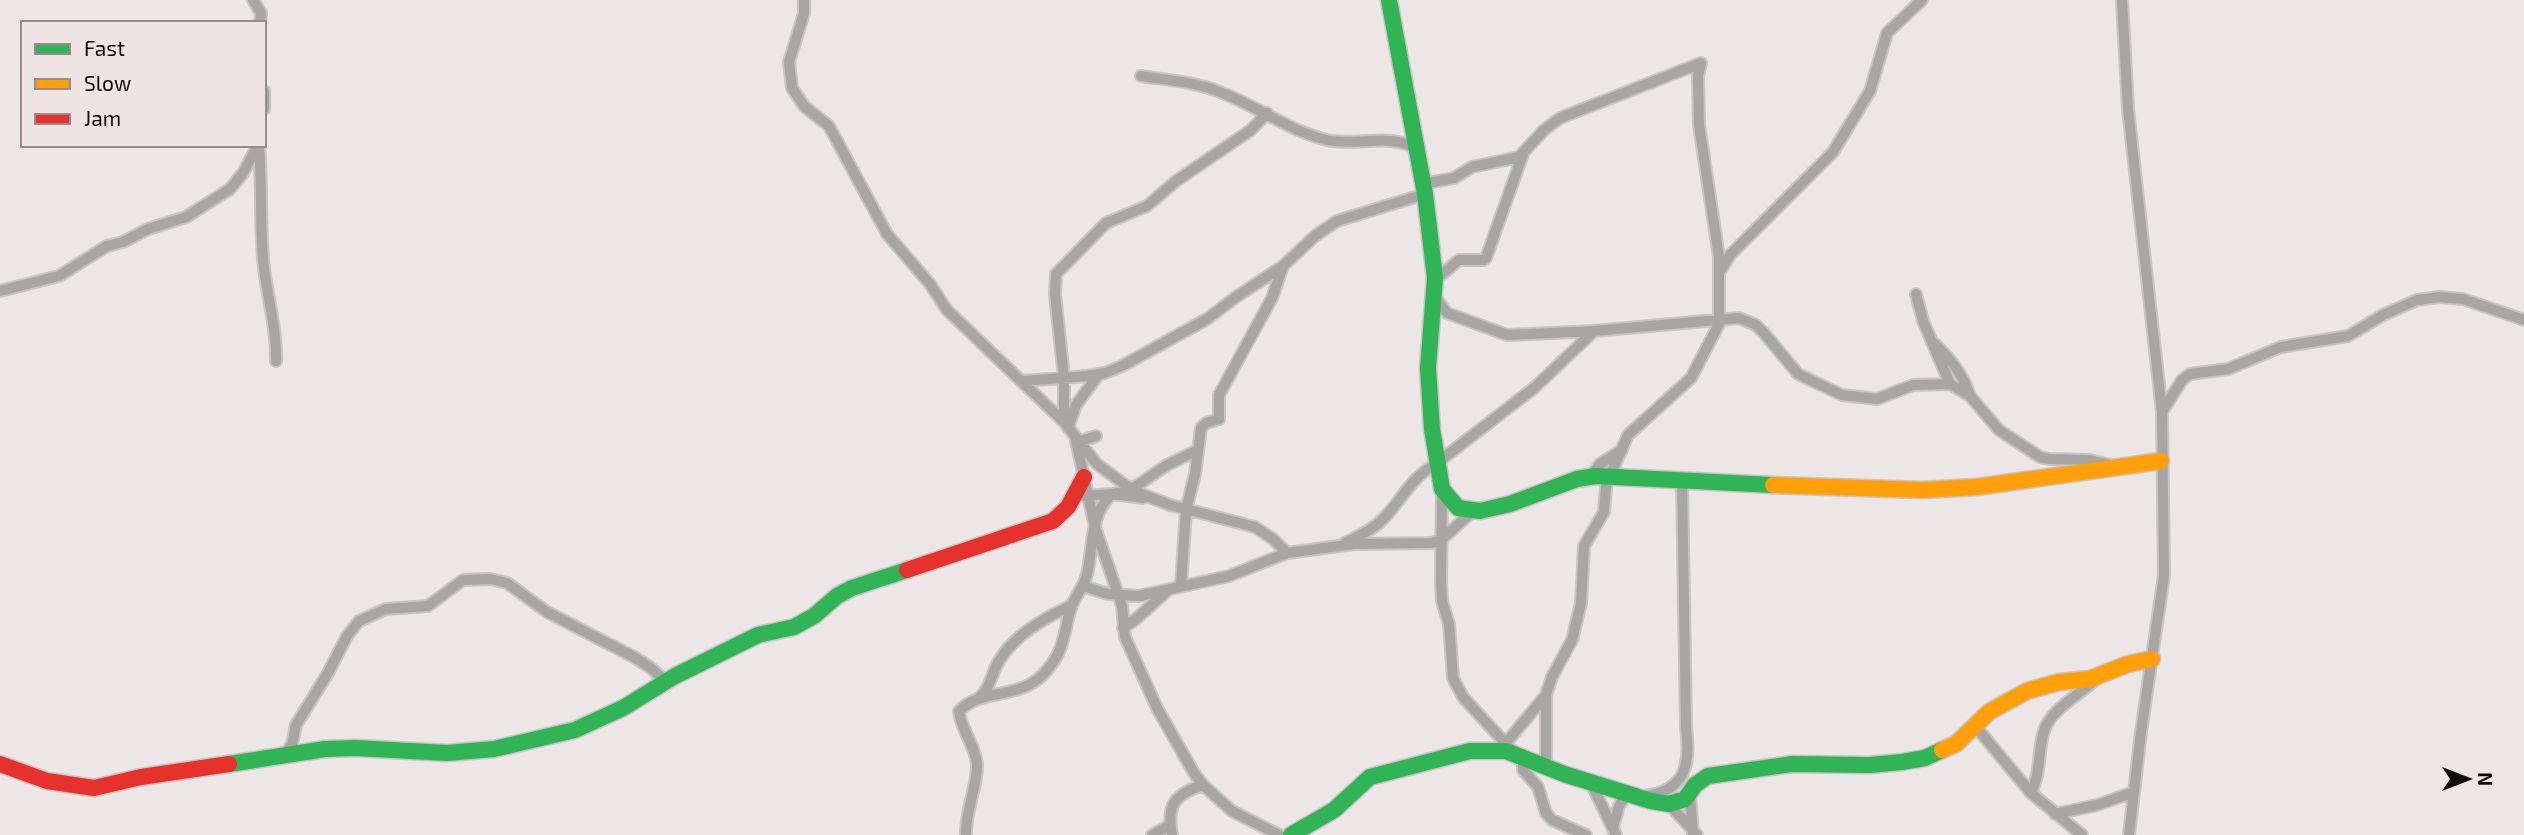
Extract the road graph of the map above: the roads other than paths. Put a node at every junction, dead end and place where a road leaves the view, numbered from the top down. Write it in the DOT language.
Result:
graph roads {
  1 [pos="253,0"];
  2 [pos="804,0"];
  3 [pos="1389,0"];
  4 [pos="1922,0"];
  5 [pos="2122,0"];
  6 [pos="260,21"];
  7 [pos="1141,76"];
  8 [pos="1267,113"];
  9 [pos="258,147"];
  10 [pos="259,147"];
  11 [pos="1417,149"];
  12 [pos="1523,154"];
  13 [pos="1424,189"];
  14 [pos="1283,265"];
  15 [pos="1719,275"];
  16 [pos="1435,280"];
  17 [pos="0,291"];
  18 [pos="1916,294"];
  19 [pos="1435,297"];
  20 [pos="1719,319"];
  21 [pos="2524,320"];
  22 [pos="1594,331"];
  23 [pos="1931,341"];
  24 [pos="276,361"];
  25 [pos="1099,374"];
  26 [pos="1064,378"];
  27 [pos="1023,381"];
  28 [pos="1950,383"];
  29 [pos="1970,396"];
  30 [pos="2162,412"];
  31 [pos="1066,425"];
  32 [pos="1096,436"];
  33 [pos="1077,440"];
  34 [pos="1198,450"];
  35 [pos="1622,450"];
  36 [pos="2161,461"];
  37 [pos="1437,463"];
  38 [pos="2118,467"];
  39 [pos="1609,476"];
  40 [pos="1084,477"];
  41 [pos="1590,477"];
  42 [pos="1682,481"];
  43 [pos="1132,489"];
  44 [pos="1442,489"];
  45 [pos="1113,494"];
  46 [pos="1082,496"];
  47 [pos="1152,499"];
  48 [pos="1186,510"];
  49 [pos="1474,511"];
  50 [pos="1095,527"];
  51 [pos="1441,540"];
  52 [pos="1336,547"];
  53 [pos="1287,553"];
  54 [pos="1181,581"];
  55 [pos="1083,586"];
  56 [pos="1168,590"];
  57 [pos="1118,595"];
  58 [pos="1072,605"];
  59 [pos="1123,628"];
  60 [pos="2152,659"];
  61 [pos="2099,676"];
  62 [pos="665,681"];
  63 [pos="1546,695"];
  64 [pos="975,701"];
  65 [pos="1976,727"];
  66 [pos="1515,752"];
  67 [pos="286,754"];
  68 [pos="0,764"];
  69 [pos="1546,767"];
  70 [pos="1591,783"];
  71 [pos="1203,785"];
  72 [pos="2134,792"];
  73 [pos="2031,793"];
  74 [pos="1632,795"];
  75 [pos="1690,795"];
  76 [pos="1669,804"];
  77 [pos="2055,814"];
  78 [pos="1171,830"];
  79 [pos="1615,831"];
  80 [pos="1694,834"];
  81 [pos="966,835"];
  82 [pos="1152,835"];
  83 [pos="1279,835"];
  84 [pos="1291,835"];
  85 [pos="1586,835"];
  86 [pos="2081,835"];
  87 [pos="2129,835"];
  1 -- 6 [label="street"];
  2 -- 27 [label="street"];
  3 -- 11 [label="street"];
  4 -- 15 [label="street"];
  5 -- 30 [label="street"];
  7 -- 8 [label="street"];
  8 -- 11 [label="street"];
  8 -- 26 [label="street"];
  9 -- 17 [label="street"];
  10 -- 24 [label="street"];
  11 -- 13 [label="street"];
  12 -- 13 [label="street"];
  12 -- 15 [label="street"];
  12 -- 16 [label="street"];
  13 -- 14 [label="street"];
  13 -- 16 [label="street"];
  14 -- 25 [label="street"];
  14 -- 34 [label="street"];
  15 -- 20 [label="street"];
  16 -- 19 [label="street"];
  18 -- 23 [label="street"];
  19 -- 22 [label="street"];
  19 -- 37 [label="street"];
  20 -- 22 [label="street"];
  20 -- 28 [label="street"];
  20 -- 35 [label="street"];
  21 -- 30 [label="street"];
  22 -- 37 [label="street"];
  23 -- 28 [label="street"];
  23 -- 29 [label="street"];
  25 -- 26 [label="street"];
  25 -- 31 [label="street"];
  26 -- 27 [label="street"];
  26 -- 31 [label="street"];
  27 -- 31 [label="street"];
  28 -- 29 [label="street"];
  29 -- 38 [label="street"];
  30 -- 36 [label="street"];
  31 -- 33 [label="street"];
  32 -- 33 [label="street"];
  33 -- 40 [label="street"];
  33 -- 43 [label="street"];
  34 -- 43 [label="street"];
  34 -- 48 [label="street"];
  35 -- 39 [label="street"];
  35 -- 41 [label="street"];
  36 -- 38 [label="street"];
  36 -- 60 [label="street"];
  37 -- 44 [label="street"];
  37 -- 52 [label="street"];
  38 -- 42 [label="street"];
  39 -- 41 [label="street"];
  39 -- 42 [label="street"];
  39 -- 63 [label="street"];
  40 -- 46 [label="street"];
  41 -- 49 [label="street"];
  42 -- 74 [label="street"];
  43 -- 45 [label="street"];
  43 -- 47 [label="street"];
  44 -- 49 [label="street"];
  44 -- 51 [label="street"];
  45 -- 46 [label="street"];
  45 -- 47 [label="street"];
  45 -- 50 [label="street"];
  46 -- 50 [label="street"];
  46 -- 62 [label="street"];
  47 -- 48 [label="street"];
  48 -- 53 [label="street"];
  48 -- 54 [label="street"];
  49 -- 51 [label="street"];
  50 -- 55 [label="street"];
  50 -- 57 [label="street"];
  51 -- 52 [label="street"];
  51 -- 66 [label="street"];
  52 -- 53 [label="street"];
  53 -- 54 [label="street"];
  54 -- 56 [label="street"];
  55 -- 57 [label="street"];
  55 -- 58 [label="street"];
  56 -- 57 [label="street"];
  56 -- 59 [label="street"];
  57 -- 59 [label="street"];
  58 -- 64 [label="street"];
  58 -- 64 [label="street"];
  59 -- 71 [label="street"];
  60 -- 61 [label="street"];
  60 -- 72 [label="street"];
  61 -- 65 [label="street"];
  61 -- 73 [label="street"];
  62 -- 67 [label="street"];
  62 -- 67 [label="street"];
  63 -- 66 [label="street"];
  63 -- 69 [label="street"];
  64 -- 81 [label="street"];
  65 -- 73 [label="street"];
  65 -- 75 [label="street"];
  66 -- 69 [label="street"];
  66 -- 84 [label="street"];
  66 -- 85 [label="street"];
  67 -- 68 [label="street"];
  69 -- 70 [label="street"];
  70 -- 74 [label="street"];
  70 -- 79 [label="street"];
  71 -- 78 [label="street"];
  71 -- 83 [label="street"];
  72 -- 77 [label="street"];
  72 -- 87 [label="street"];
  73 -- 77 [label="street"];
  74 -- 76 [label="street"];
  74 -- 79 [label="street"];
  75 -- 76 [label="street"];
  75 -- 80 [label="street"];
  76 -- 80 [label="street"];
  77 -- 86 [label="street"];
  78 -- 82 [label="street"];
}
